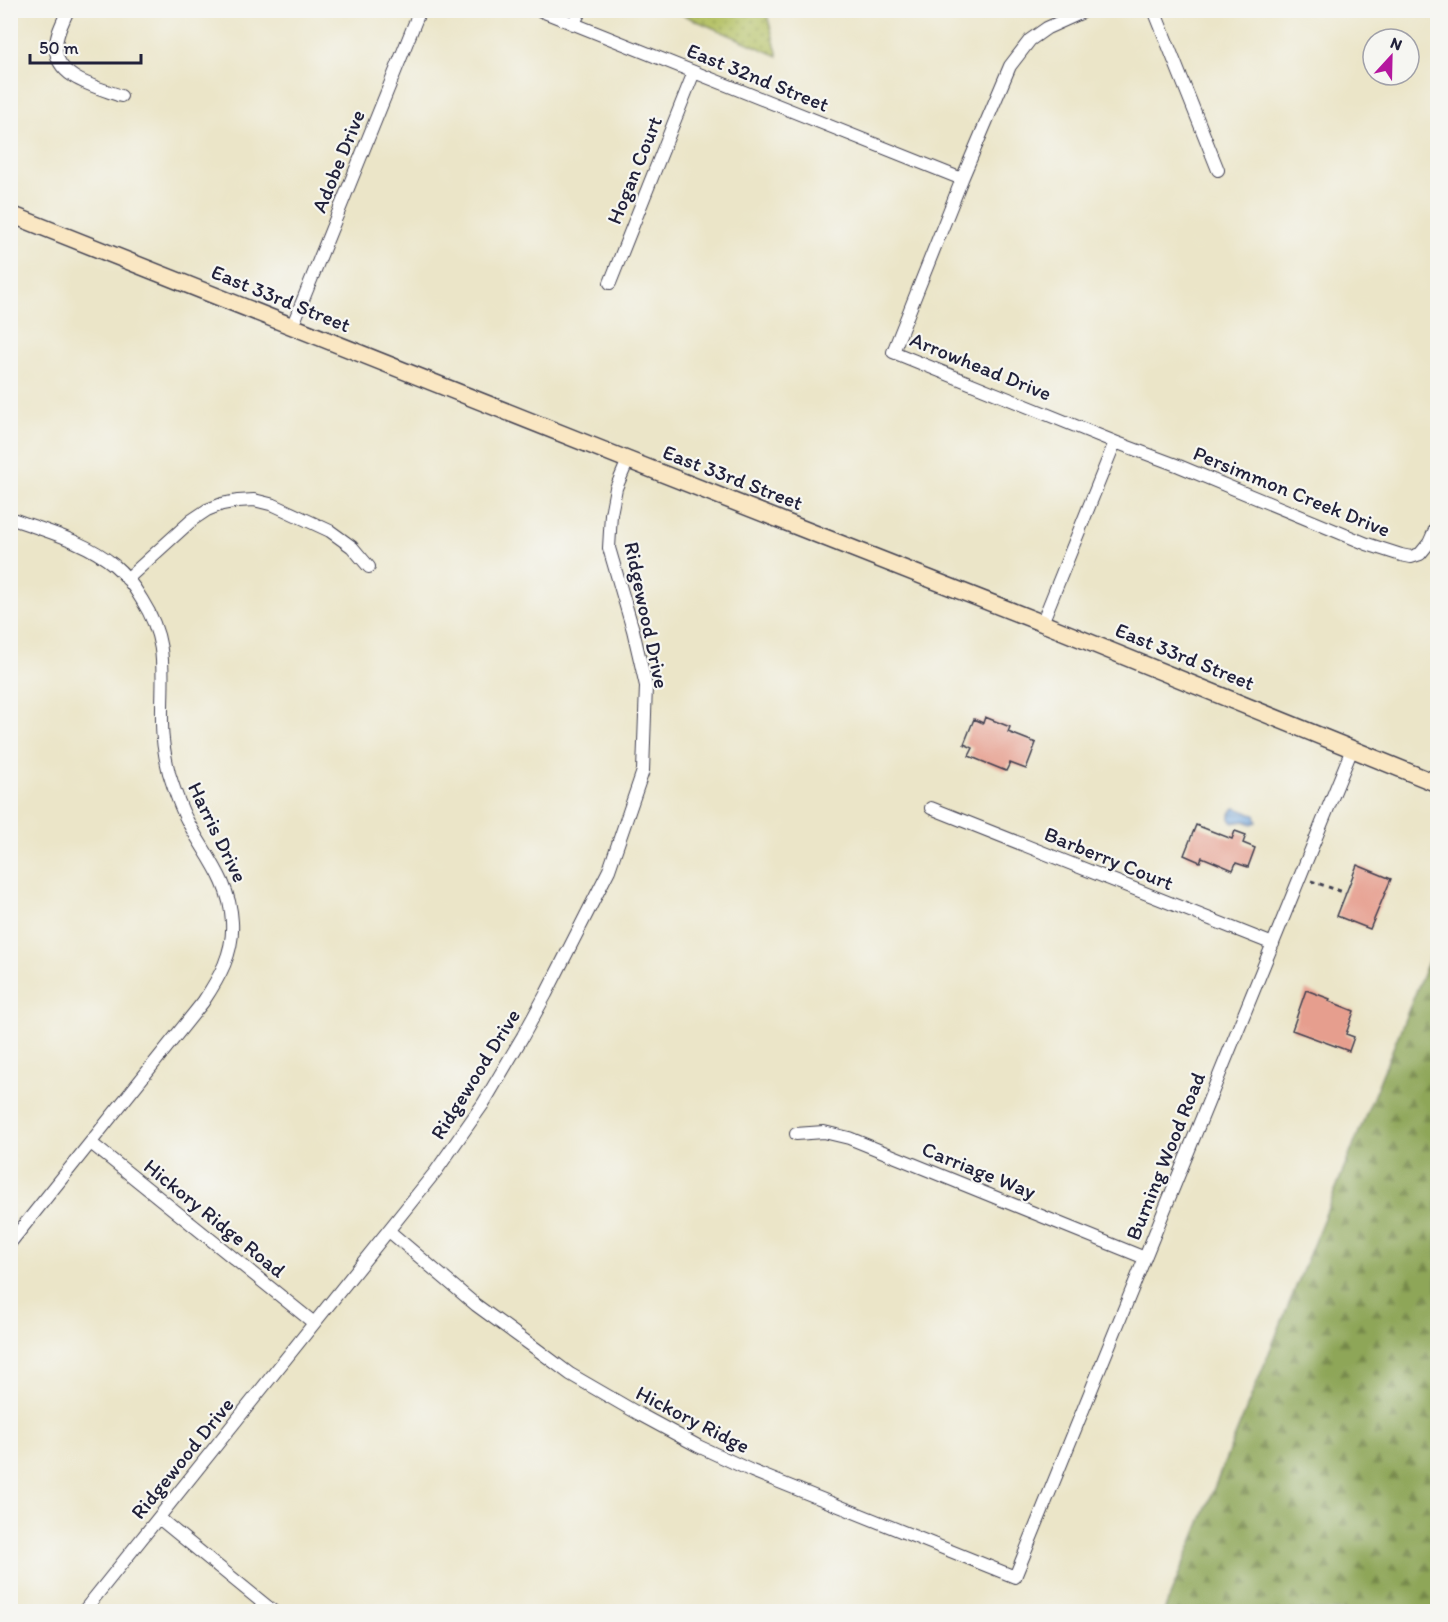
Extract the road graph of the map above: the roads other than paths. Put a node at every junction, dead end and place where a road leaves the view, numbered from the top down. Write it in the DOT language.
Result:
graph roads {
  1 [pos="68,10"];
  2 [pos="420,10"];
  3 [pos="539,10"];
  4 [pos="580,10"];
  5 [pos="1087,10"];
  6 [pos="1154,10"];
  7 [pos="573,24"];
  8 [pos="694,72"];
  9 [pos="121,96"];
  10 [pos="1218,170"];
  11 [pos="962,179"];
  12 [pos="10,214"];
  13 [pos="610,283"];
  14 [pos="292,327"];
  15 [pos="1115,442"];
  16 [pos="628,460"];
  17 [pos="10,518"];
  18 [pos="1437,523"];
  19 [pos="369,567"];
  20 [pos="127,579"];
  21 [pos="1042,623"];
  22 [pos="1352,749"];
  23 [pos="1437,784"];
  24 [pos="931,808"];
  25 [pos="1273,944"];
  26 [pos="796,1134"];
  27 [pos="91,1143"];
  28 [pos="389,1231"];
  29 [pos="10,1243"];
  30 [pos="1144,1258"];
  31 [pos="314,1323"];
  32 [pos="159,1518"];
  33 [pos="1015,1577"];
  34 [pos="83,1611"];
  35 [pos="274,1611"];
  1 -- 9 [label="street"];
  2 -- 14 [label="street, Adobe Drive"];
  3 -- 7 [label="street, East 32nd Street"];
  4 -- 7 [label="street"];
  5 -- 11 [label="street, Arrowhead Drive"];
  6 -- 10 [label="street"];
  7 -- 8 [label="street, East 32nd Street"];
  8 -- 11 [label="street, East 32nd Street"];
  8 -- 13 [label="street, Hogan Court"];
  11 -- 15 [label="street, Arrowhead Drive"];
  12 -- 14 [label="street, East 33rd Street"];
  14 -- 16 [label="street, East 33rd Street"];
  15 -- 18 [label="street, Persimmon Creek Drive"];
  15 -- 21 [label="street"];
  16 -- 21 [label="street, East 33rd Street"];
  16 -- 28 [label="street, Ridgewood Drive"];
  17 -- 20 [label="street, Harris Drive"];
  19 -- 20 [label="street"];
  20 -- 27 [label="street, Harris Drive"];
  21 -- 22 [label="street, East 33rd Street"];
  22 -- 23 [label="street, East 33rd Street"];
  22 -- 25 [label="street, Burning Wood Road"];
  24 -- 25 [label="street, Barberry Court"];
  25 -- 30 [label="street, Burning Wood Road"];
  26 -- 30 [label="street, Carriage Way"];
  27 -- 29 [label="street, Harris Drive"];
  27 -- 31 [label="street, Hickory Ridge Road"];
  28 -- 31 [label="street, Ridgewood Drive"];
  28 -- 33 [label="street, Hickory Ridge"];
  30 -- 33 [label="street, Burning Wood Road"];
  31 -- 32 [label="street, Ridgewood Drive"];
  32 -- 34 [label="street, Ridgewood Drive"];
  32 -- 35 [label="street"];
}
